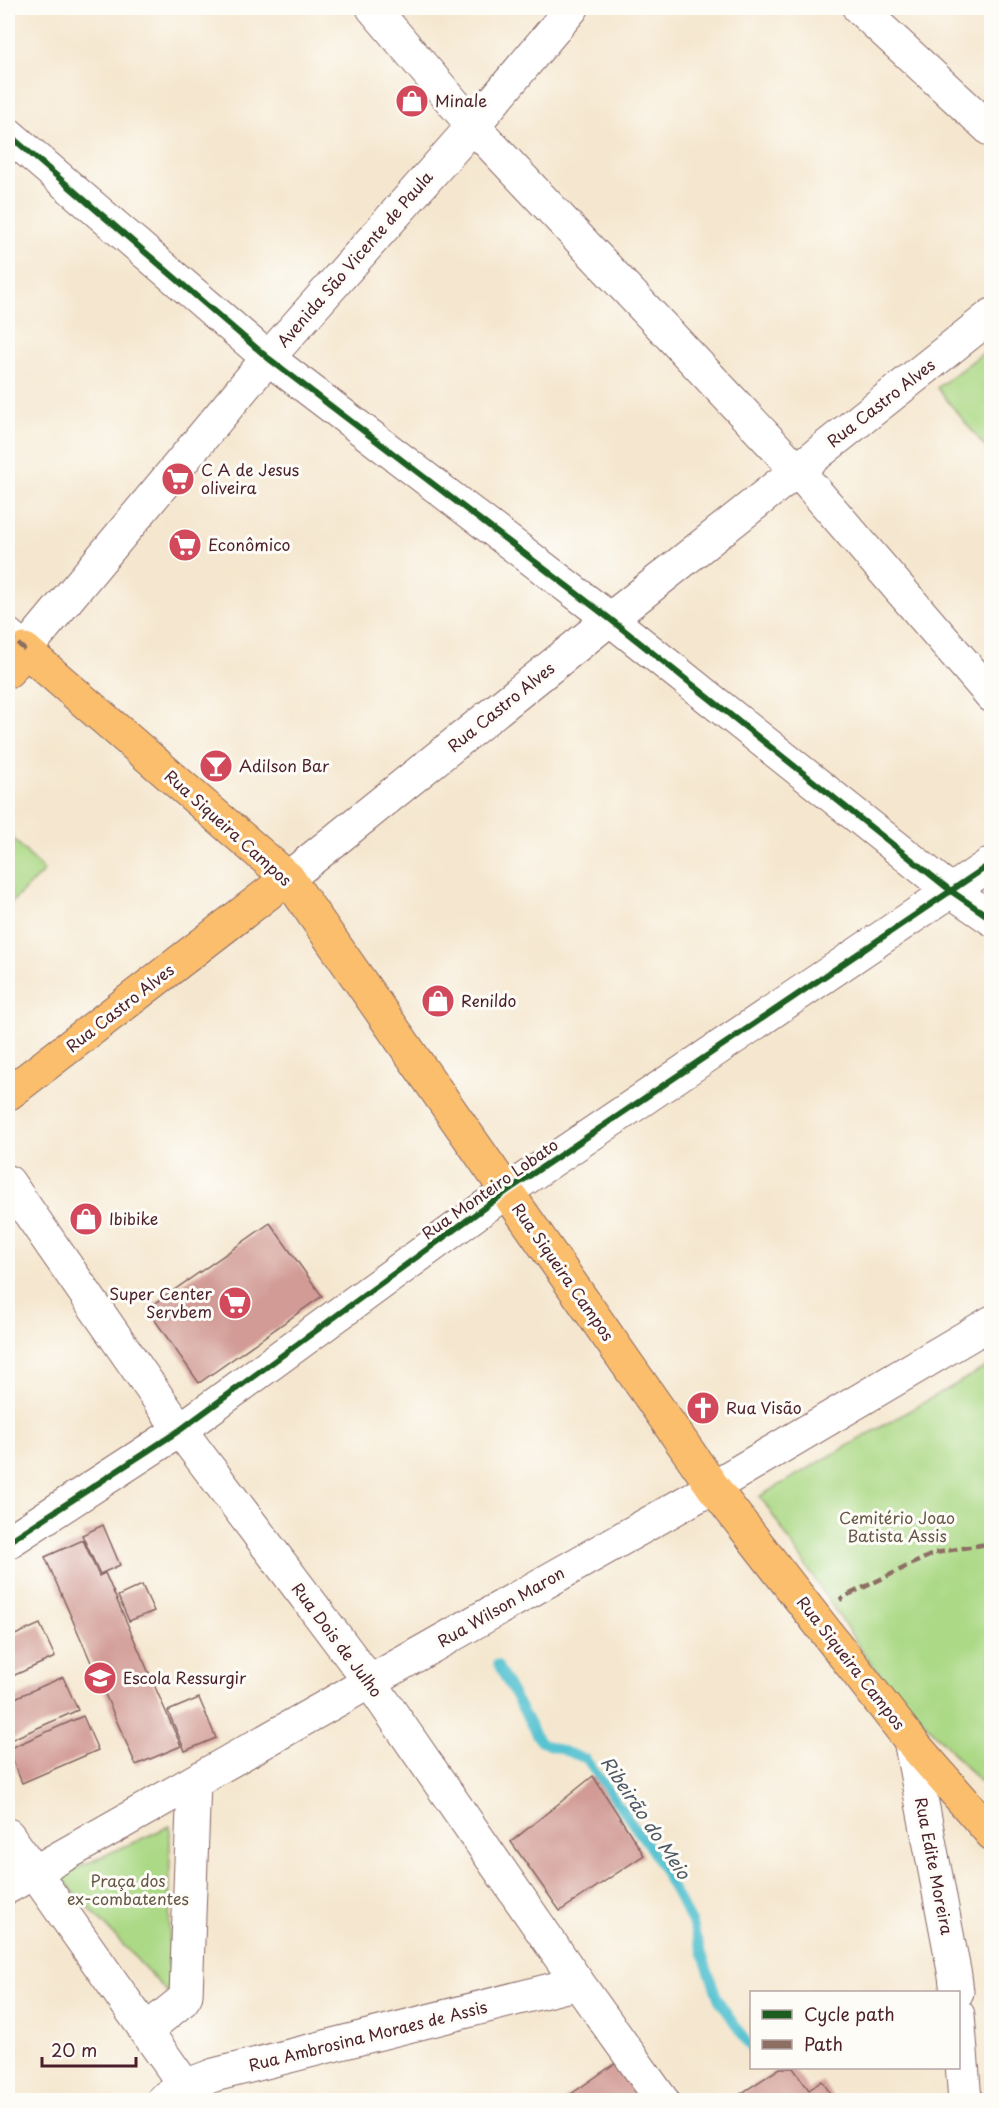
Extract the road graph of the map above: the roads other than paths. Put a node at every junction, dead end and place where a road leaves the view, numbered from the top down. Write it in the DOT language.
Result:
graph roads {
  1 [pos="373,8"];
  2 [pos="572,8"];
  3 [pos="859,8"];
  4 [pos="473,126"];
  5 [pos="992,131"];
  6 [pos="8,134"];
  7 [pos="992,315"];
  8 [pos="268,358"];
  9 [pos="797,470"];
  10 [pos="610,619"];
  11 [pos="13,652"];
  12 [pos="992,696"];
  13 [pos="992,863"];
  14 [pos="288,878"];
  15 [pos="951,891"];
  16 [pos="992,919"];
  17 [pos="8,1094"];
  18 [pos="8,1182"];
  19 [pos="507,1191"];
  20 [pos="992,1322"];
  21 [pos="180,1430"];
  22 [pos="713,1487"];
  23 [pos="8,1542"];
  24 [pos="370,1682"];
  25 [pos="910,1740"];
  26 [pos="194,1782"];
  27 [pos="992,1834"];
  28 [pos="8,1835"];
  29 [pos="21,1880"];
  30 [pos="578,1983"];
  31 [pos="957,1991"];
  32 [pos="145,2031"];
  33 [pos="960,2039"];
  34 [pos="181,2096"];
  35 [pos="662,2100"];
  36 [pos="965,2100"];
  1 -- 4 [label="street"];
  2 -- 4 [label="street, Avenida São Vicente de Paula"];
  3 -- 5 [label="street"];
  4 -- 8 [label="street, Avenida São Vicente de Paula"];
  4 -- 9 [label="street"];
  6 -- 8 [label="street"];
  7 -- 9 [label="street, Rua Castro Alves"];
  8 -- 10 [label="street"];
  8 -- 11 [label="street, Avenida São Vicente de Paula"];
  9 -- 10 [label="street, Rua Castro Alves"];
  9 -- 12 [label="street"];
  10 -- 14 [label="street, Rua Castro Alves"];
  10 -- 15 [label="street"];
  11 -- 14 [label="main road, Rua Siqueira Campos"];
  13 -- 15 [label="street, Rua Monteiro Lobato"];
  14 -- 17 [label="main road, Rua Castro Alves"];
  14 -- 19 [label="main road, Rua Siqueira Campos"];
  15 -- 16 [label="street"];
  15 -- 19 [label="street, Rua Monteiro Lobato"];
  18 -- 21 [label="street, Rua Dois de Julho"];
  19 -- 21 [label="street, Rua Monteiro Lobato"];
  19 -- 22 [label="main road, Rua Siqueira Campos"];
  20 -- 22 [label="street, Rua Wilson Maron"];
  21 -- 23 [label="street, Rua Monteiro Lobato"];
  21 -- 24 [label="street, Rua Dois de Julho"];
  22 -- 24 [label="street, Rua Wilson Maron"];
  22 -- 25 [label="main road, Rua Siqueira Campos"];
  24 -- 26 [label="street, Rua Wilson Maron"];
  24 -- 30 [label="street, Rua Dois de Julho"];
  25 -- 27 [label="main road, Rua Siqueira Campos"];
  25 -- 31 [label="street, Rua Edite Moreira"];
  26 -- 29 [label="street, Rua Wilson Maron"];
  26 -- 32 [label="street"];
  28 -- 29 [label="street"];
  29 -- 32 [label="street"];
  30 -- 34 [label="street, Rua Ambrosina Moraes de Assis"];
  30 -- 35 [label="street, Rua Dois de Julho"];
  32 -- 34 [label="street"];
  33 -- 36 [label="street"];
}
